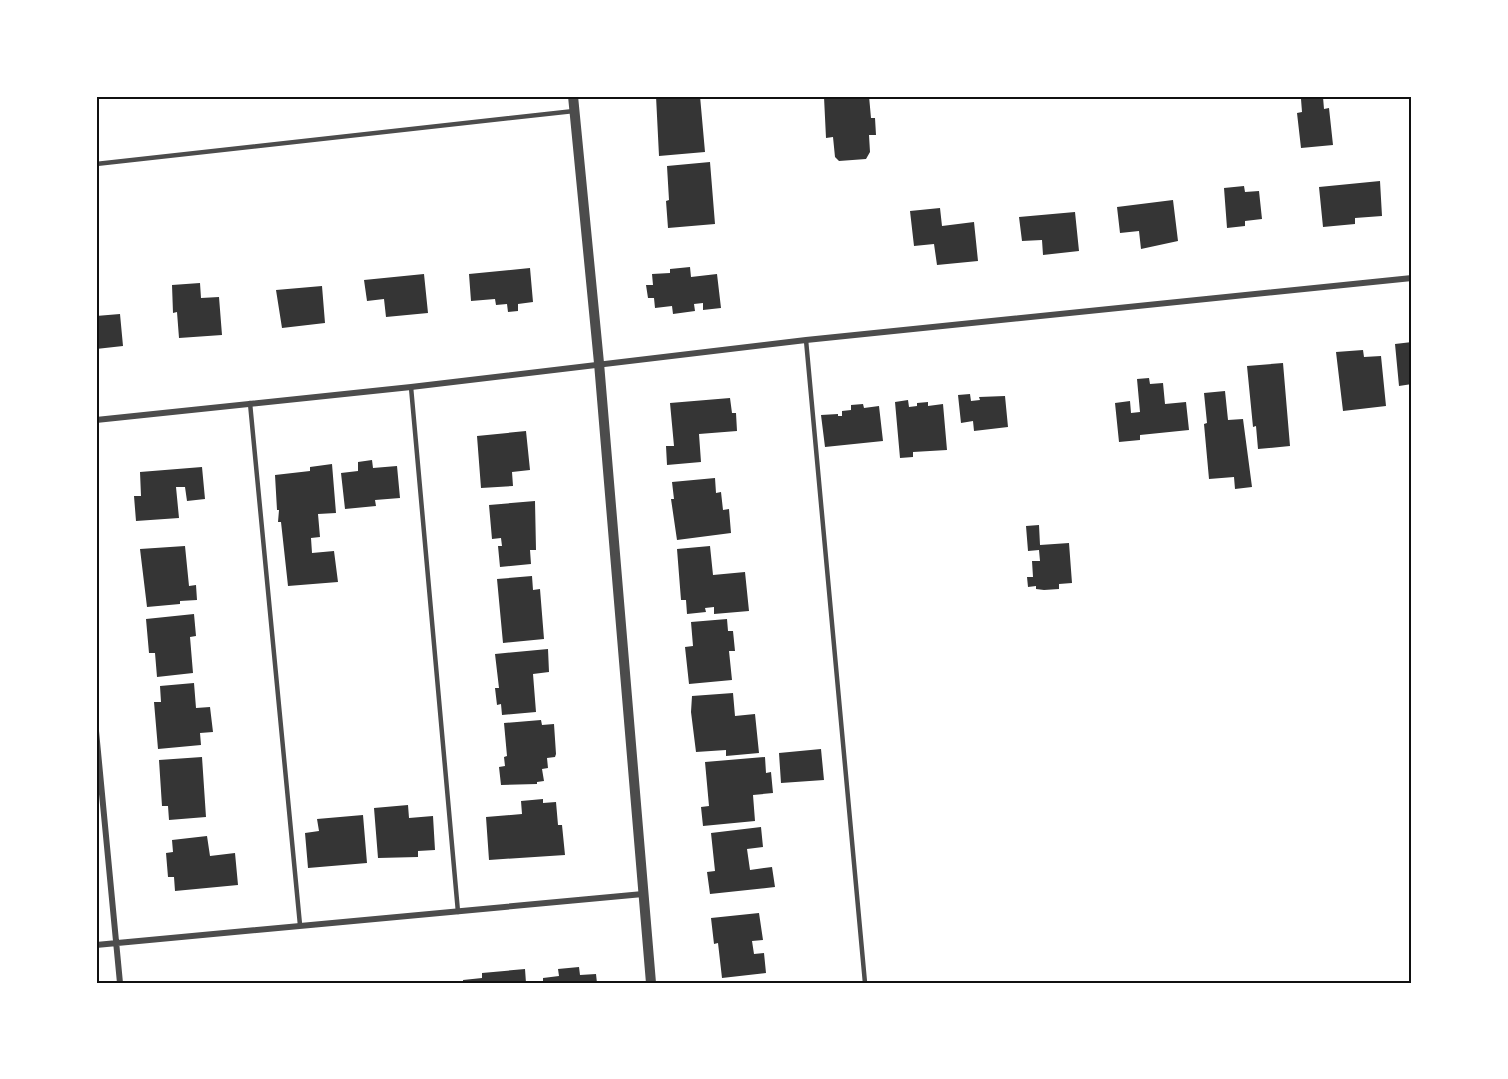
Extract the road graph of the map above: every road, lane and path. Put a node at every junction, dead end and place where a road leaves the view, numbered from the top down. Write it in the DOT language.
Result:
graph roads {
  1 [pos="573,96"];
  2 [pos="574,111"];
  3 [pos="96,164"];
  4 [pos="1412,278"];
  5 [pos="806,340"];
  6 [pos="599,363"];
  7 [pos="411,387"];
  8 [pos="250,403"];
  9 [pos="96,420"];
  10 [pos="96,731"];
  11 [pos="643,894"];
  12 [pos="458,912"];
  13 [pos="300,925"];
  14 [pos="116,943"];
  15 [pos="96,945"];
  16 [pos="120,983"];
  17 [pos="651,983"];
  18 [pos="865,983"];
  1 -- 2 [label="street"];
  2 -- 3 [label="lane"];
  2 -- 6 [label="street"];
  4 -- 5 [label="street"];
  5 -- 6 [label="street"];
  5 -- 18 [label="lane"];
  6 -- 7 [label="street"];
  6 -- 11 [label="street"];
  7 -- 8 [label="street"];
  7 -- 12 [label="lane"];
  8 -- 9 [label="street"];
  8 -- 13 [label="lane"];
  10 -- 14 [label="street"];
  11 -- 12 [label="street"];
  11 -- 17 [label="street"];
  12 -- 13 [label="street"];
  13 -- 14 [label="street"];
  14 -- 15 [label="street"];
  14 -- 16 [label="street"];
}
